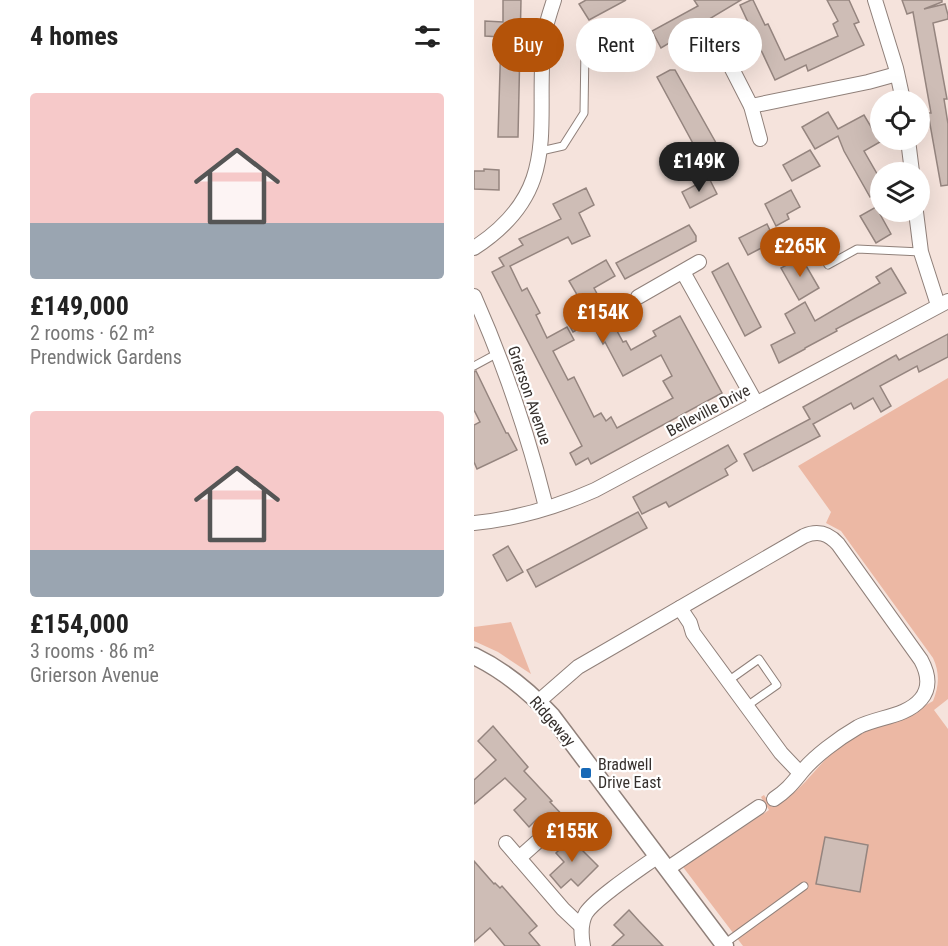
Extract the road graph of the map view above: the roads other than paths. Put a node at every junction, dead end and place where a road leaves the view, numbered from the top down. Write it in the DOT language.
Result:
graph roads {
  1 [pos="554,0"];
  2 [pos="875,0"];
  3 [pos="585,72"];
  4 [pos="734,72"];
  5 [pos="897,74"];
  6 [pos="901,90"];
  7 [pos="751,106"];
  8 [pos="760,139"];
  9 [pos="541,151"];
  10 [pos="917,222"];
  11 [pos="474,248"];
  12 [pos="818,248"];
  13 [pos="921,252"];
  14 [pos="699,262"];
  15 [pos="683,272"];
  16 [pos="474,296"];
  17 [pos="638,297"];
  18 [pos="943,303"];
  19 [pos="498,353"];
  20 [pos="474,366"];
  21 [pos="756,403"];
  22 [pos="546,507"];
  23 [pos="474,523"];
  24 [pos="680,608"];
  25 [pos="474,656"];
  26 [pos="728,681"];
  27 [pos="538,701"];
  28 [pos="747,706"];
  29 [pos="800,773"];
  30 [pos="774,799"];
  31 [pos="759,807"];
  32 [pos="537,842"];
  33 [pos="506,843"];
  34 [pos="519,858"];
  35 [pos="662,862"];
  36 [pos="804,886"];
  37 [pos="581,926"];
  38 [pos="724,945"];
  39 [pos="583,946"];
  1 -- 9 [label="street"];
  2 -- 5 [label="street"];
  3 -- 9 [label="lane"];
  4 -- 7 [label="street"];
  5 -- 6 [label="street"];
  5 -- 7 [label="street"];
  7 -- 8 [label="street"];
  9 -- 11 [label="street"];
  10 -- 13 [label="street"];
  12 -- 13 [label="lane"];
  13 -- 18 [label="street"];
  14 -- 15 [label="street"];
  15 -- 17 [label="street"];
  15 -- 21 [label="street"];
  16 -- 19 [label="street, Grierson Avenue"];
  18 -- 21 [label="street, Belleville Drive"];
  19 -- 20 [label="lane"];
  19 -- 22 [label="street, Grierson Avenue"];
  21 -- 22 [label="street, Belleville Drive"];
  22 -- 23 [label="street, Belleville Drive"];
  24 -- 26 [label="street"];
  24 -- 27 [label="street"];
  24 -- 29 [label="street"];
  25 -- 27 [label="street, Ridgeway"];
  26 -- 28 [label="street"];
  26 -- 28 [label="lane"];
  27 -- 35 [label="street, Ridgeway"];
  28 -- 29 [label="street"];
  29 -- 30 [label="street"];
  31 -- 35 [label="street"];
  32 -- 34 [label="street"];
  33 -- 34 [label="street"];
  34 -- 37 [label="street"];
  35 -- 37 [label="street"];
  35 -- 38 [label="street, Ridgeway"];
  36 -- 38 [label="lane"];
  37 -- 39 [label="street"];
}
